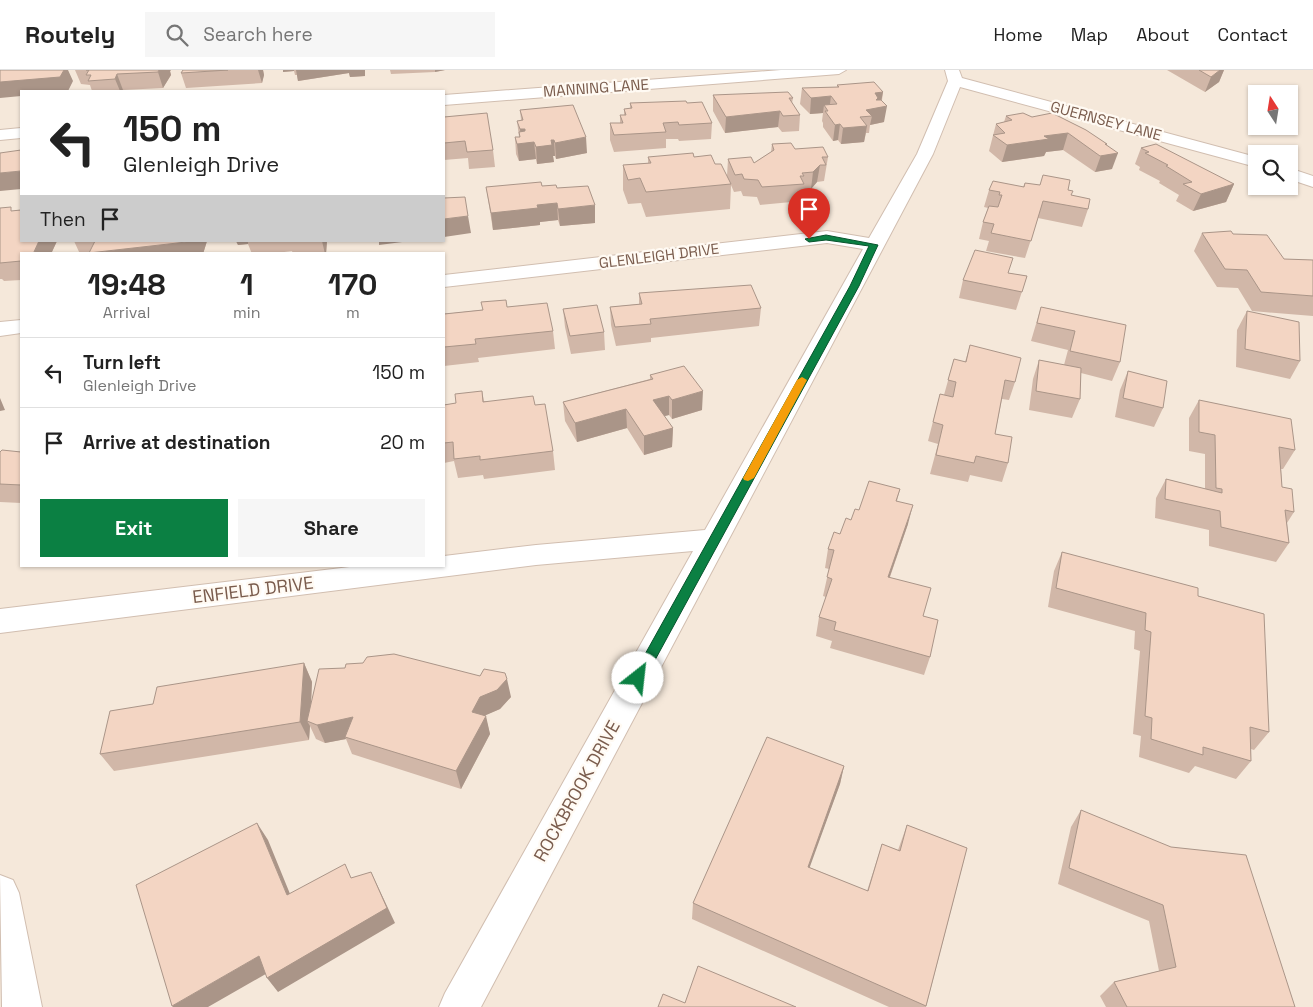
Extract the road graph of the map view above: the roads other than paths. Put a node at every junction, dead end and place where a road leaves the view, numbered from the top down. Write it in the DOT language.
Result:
graph roads {
  1 [pos="839,70"];
  2 [pos="954,76"];
  3 [pos="445,100"];
  4 [pos="20,134"];
  5 [pos="0,135"];
  6 [pos="1248,160"];
  7 [pos="1298,176"];
  8 [pos="1313,182"];
  9 [pos="874,245"];
  10 [pos="445,281"];
  11 [pos="20,327"];
  12 [pos="0,329"];
  13 [pos="714,539"];
  14 [pos="445,566"];
  15 [pos="439,567"];
  16 [pos="0,621"];
  17 [pos="0,893"];
  18 [pos="22,1007"];
  19 [pos="459,1007"];
  1 -- 3 [label="street, MANNING LANE"];
  2 -- 6 [label="street, GUERNSEY LANE"];
  2 -- 9 [label="street, ROCKBROOK DRIVE"];
  4 -- 5 [label="street"];
  7 -- 8 [label="street"];
  9 -- 10 [label="street, GLENLEIGH DRIVE"];
  9 -- 13 [label="street, ROCKBROOK DRIVE"];
  11 -- 12 [label="street"];
  13 -- 14 [label="street, ENFIELD DRIVE"];
  13 -- 19 [label="street, ROCKBROOK DRIVE"];
  15 -- 16 [label="street, ENFIELD DRIVE"];
  17 -- 18 [label="street"];
}
